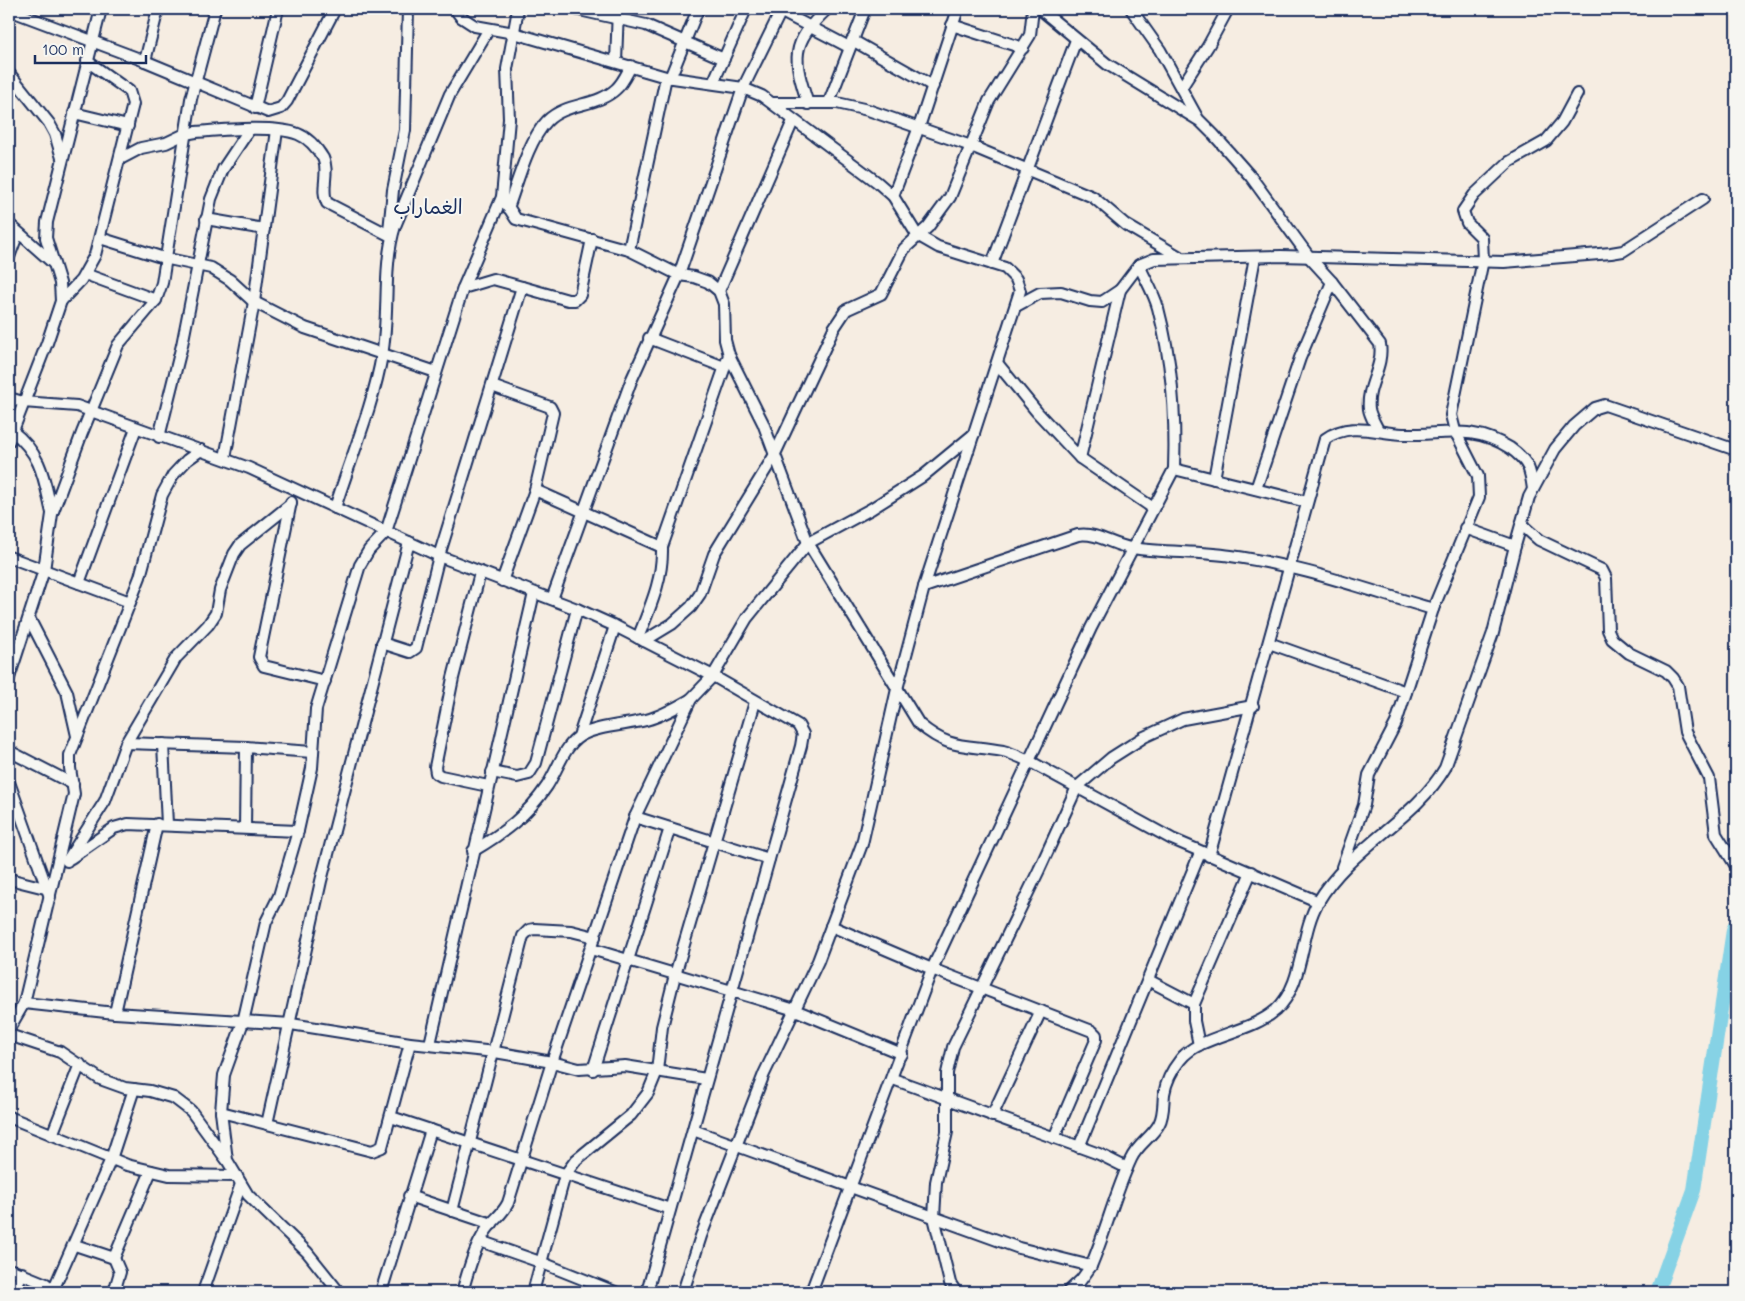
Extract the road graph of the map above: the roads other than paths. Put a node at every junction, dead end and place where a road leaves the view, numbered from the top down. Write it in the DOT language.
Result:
graph roads {
  1 [pos="100,9"];
  2 [pos="158,9"];
  3 [pos="215,9"];
  4 [pos="278,9"];
  5 [pos="335,9"];
  6 [pos="408,9"];
  7 [pos="455,9"];
  8 [pos="518,9"];
  9 [pos="575,9"];
  10 [pos="698,9"];
  11 [pos="746,9"];
  12 [pos="827,9"];
  13 [pos="865,9"];
  14 [pos="1034,9"];
  15 [pos="1040,9"];
  16 [pos="1131,9"];
  17 [pos="1228,9"];
  18 [pos="9,10"];
  19 [pos="779,10"];
  20 [pos="955,10"];
  21 [pos="24,12"];
  22 [pos="617,14"];
  23 [pos="952,25"];
  24 [pos="809,26"];
  25 [pos="489,29"];
  26 [pos="514,33"];
  27 [pos="1076,40"];
  28 [pos="685,41"];
  29 [pos="92,42"];
  30 [pos="850,44"];
  31 [pos="1023,48"];
  32 [pos="724,59"];
  33 [pos="87,61"];
  34 [pos="145,61"];
  35 [pos="616,62"];
  36 [pos="631,66"];
  37 [pos="668,77"];
  38 [pos="10,79"];
  39 [pos="195,82"];
  40 [pos="713,83"];
  41 [pos="933,86"];
  42 [pos="743,88"];
  43 [pos="1180,88"];
  44 [pos="1577,94"];
  45 [pos="829,102"];
  46 [pos="773,103"];
  47 [pos="808,104"];
  48 [pos="255,108"];
  49 [pos="74,114"];
  50 [pos="793,121"];
  51 [pos="1200,121"];
  52 [pos="128,126"];
  53 [pos="919,127"];
  54 [pos="249,130"];
  55 [pos="277,130"];
  56 [pos="185,134"];
  57 [pos="971,146"];
  58 [pos="120,159"];
  59 [pos="63,160"];
  60 [pos="1027,170"];
  61 [pos="892,196"];
  62 [pos="502,198"];
  63 [pos="1702,199"];
  64 [pos="508,208"];
  65 [pos="206,219"];
  66 [pos="9,224"];
  67 [pos="264,229"];
  68 [pos="18,233"];
  69 [pos="917,235"];
  70 [pos="100,238"];
  71 [pos="389,239"];
  72 [pos="592,239"];
  73 [pos="629,250"];
  74 [pos="9,257"];
  75 [pos="1255,257"];
  76 [pos="164,258"];
  77 [pos="1181,258"];
  78 [pos="1310,258"];
  79 [pos="1483,260"];
  80 [pos="53,263"];
  81 [pos="992,264"];
  82 [pos="198,265"];
  83 [pos="1139,265"];
  84 [pos="85,274"];
  85 [pos="679,275"];
  86 [pos="1332,282"];
  87 [pos="522,287"];
  88 [pos="463,288"];
  89 [pos="1120,290"];
  90 [pos="719,291"];
  91 [pos="156,300"];
  92 [pos="61,301"];
  93 [pos="254,302"];
  94 [pos="1016,306"];
  95 [pos="649,338"];
  96 [pos="728,355"];
  97 [pos="382,356"];
  98 [pos="997,363"];
  99 [pos="724,367"];
  100 [pos="436,372"];
  101 [pos="492,386"];
  102 [pos="9,398"];
  103 [pos="23,402"];
  104 [pos="91,410"];
  105 [pos="136,428"];
  106 [pos="1378,430"];
  107 [pos="1456,431"];
  108 [pos="974,434"];
  109 [pos="11,436"];
  110 [pos="160,437"];
  111 [pos="201,450"];
  112 [pos="1736,450"];
  113 [pos="774,456"];
  114 [pos="224,458"];
  115 [pos="1080,458"];
  116 [pos="1174,469"];
  117 [pos="1214,479"];
  118 [pos="1256,489"];
  119 [pos="294,490"];
  120 [pos="535,490"];
  121 [pos="1533,490"];
  122 [pos="1307,502"];
  123 [pos="291,504"];
  124 [pos="335,508"];
  125 [pos="1153,508"];
  126 [pos="582,513"];
  127 [pos="52,514"];
  128 [pos="1521,524"];
  129 [pos="1465,528"];
  130 [pos="386,532"];
  131 [pos="409,542"];
  132 [pos="808,543"];
  133 [pos="1514,546"];
  134 [pos="662,547"];
  135 [pos="1133,548"];
  136 [pos="439,556"];
  137 [pos="9,557"];
  138 [pos="1289,568"];
  139 [pos="44,570"];
  140 [pos="480,573"];
  141 [pos="502,581"];
  142 [pos="79,583"];
  143 [pos="924,587"];
  144 [pos="534,593"];
  145 [pos="552,599"];
  146 [pos="130,602"];
  147 [pos="577,609"];
  148 [pos="1433,609"];
  149 [pos="29,618"];
  150 [pos="615,626"];
  151 [pos="641,639"];
  152 [pos="382,642"];
  153 [pos="1269,643"];
  154 [pos="713,676"];
  155 [pos="9,678"];
  156 [pos="325,681"];
  157 [pos="898,689"];
  158 [pos="1406,692"];
  159 [pos="691,699"];
  160 [pos="755,702"];
  161 [pos="1252,706"];
  162 [pos="78,736"];
  163 [pos="579,736"];
  164 [pos="126,743"];
  165 [pos="163,744"];
  166 [pos="246,748"];
  167 [pos="9,751"];
  168 [pos="312,752"];
  169 [pos="1029,761"];
  170 [pos="492,772"];
  171 [pos="9,782"];
  172 [pos="74,784"];
  173 [pos="488,786"];
  174 [pos="1077,787"];
  175 [pos="9,814"];
  176 [pos="21,815"];
  177 [pos="635,817"];
  178 [pos="162,824"];
  179 [pos="245,828"];
  180 [pos="670,828"];
  181 [pos="298,831"];
  182 [pos="713,842"];
  183 [pos="474,851"];
  184 [pos="1205,854"];
  185 [pos="769,859"];
  186 [pos="67,861"];
  187 [pos="1736,866"];
  188 [pos="57,869"];
  189 [pos="1251,872"];
  190 [pos="1340,873"];
  191 [pos="9,879"];
  192 [pos="48,893"];
  193 [pos="1318,902"];
  194 [pos="831,926"];
  195 [pos="595,937"];
  196 [pos="592,949"];
  197 [pos="627,961"];
  198 [pos="932,969"];
  199 [pos="675,975"];
  200 [pos="1148,980"];
  201 [pos="981,988"];
  202 [pos="732,992"];
  203 [pos="24,1003"];
  204 [pos="1194,1004"];
  205 [pos="795,1010"];
  206 [pos="1041,1011"];
  207 [pos="114,1013"];
  208 [pos="243,1022"];
  209 [pos="291,1024"];
  210 [pos="9,1029"];
  211 [pos="9,1035"];
  212 [pos="410,1043"];
  213 [pos="430,1044"];
  214 [pos="1199,1045"];
  215 [pos="495,1052"];
  216 [pos="902,1054"];
  217 [pos="552,1062"];
  218 [pos="80,1064"];
  219 [pos="593,1070"];
  220 [pos="657,1071"];
  221 [pos="893,1078"];
  222 [pos="706,1079"];
  223 [pos="134,1089"];
  224 [pos="948,1100"];
  225 [pos="221,1112"];
  226 [pos="992,1116"];
  227 [pos="9,1117"];
  228 [pos="391,1117"];
  229 [pos="267,1124"];
  230 [pos="431,1130"];
  231 [pos="693,1130"];
  232 [pos="52,1134"];
  233 [pos="1054,1138"];
  234 [pos="471,1144"];
  235 [pos="736,1145"];
  236 [pos="1079,1147"];
  237 [pos="112,1159"];
  238 [pos="227,1160"];
  239 [pos="522,1161"];
  240 [pos="1127,1168"];
  241 [pos="151,1171"];
  242 [pos="565,1175"];
  243 [pos="239,1180"];
  244 [pos="850,1186"];
  245 [pos="409,1196"];
  246 [pos="670,1209"];
  247 [pos="452,1211"];
  248 [pos="934,1218"];
  249 [pos="492,1224"];
  250 [pos="480,1241"];
  251 [pos="75,1244"];
  252 [pos="114,1258"];
  253 [pos="540,1262"];
  254 [pos="1091,1266"];
  255 [pos="9,1269"];
  256 [pos="22,1273"];
  257 [pos="335,1290"];
  258 [pos="55,1291"];
  259 [pos="14,1292"];
  260 [pos="114,1292"];
  261 [pos="203,1292"];
  262 [pos="381,1292"];
  263 [pos="462,1292"];
  264 [pos="533,1292"];
  265 [pos="616,1292"];
  266 [pos="647,1292"];
  267 [pos="683,1292"];
  268 [pos="811,1292"];
  269 [pos="956,1292"];
  270 [pos="1068,1292"];
  1 -- 29 [label="street"];
  2 -- 34 [label="street"];
  3 -- 39 [label="street"];
  4 -- 48 [label="street"];
  5 -- 48 [label="street"];
  6 -- 71 [label="street"];
  7 -- 25 [label="street"];
  8 -- 26 [label="street"];
  9 -- 22 [label="street"];
  10 -- 28 [label="street"];
  11 -- 32 [label="street"];
  12 -- 24 [label="street"];
  13 -- 30 [label="street"];
  14 -- 31 [label="street"];
  15 -- 27 [label="street"];
  16 -- 43 [label="street"];
  17 -- 43 [label="street"];
  18 -- 21 [label="street"];
  19 -- 24 [label="street"];
  19 -- 42 [label="street"];
  20 -- 23 [label="street"];
  21 -- 29 [label="street"];
  22 -- 28 [label="street"];
  22 -- 35 [label="street"];
  23 -- 31 [label="street"];
  23 -- 41 [label="street"];
  24 -- 30 [label="street"];
  24 -- 47 [label="street"];
  25 -- 26 [label="street"];
  25 -- 71 [label="street"];
  26 -- 35 [label="street"];
  26 -- 62 [label="street"];
  27 -- 51 [label="street"];
  27 -- 60 [label="street"];
  28 -- 32 [label="street"];
  28 -- 37 [label="street"];
  29 -- 33 [label="street"];
  29 -- 34 [label="street"];
  30 -- 41 [label="street"];
  30 -- 45 [label="street"];
  31 -- 57 [label="street"];
  32 -- 40 [label="street"];
  33 -- 49 [label="street"];
  33 -- 52 [label="street"];
  34 -- 39 [label="street"];
  35 -- 36 [label="street"];
  36 -- 37 [label="street"];
  36 -- 64 [label="street"];
  37 -- 40 [label="street"];
  37 -- 73 [label="street"];
  38 -- 59 [label="street"];
  39 -- 48 [label="street"];
  39 -- 56 [label="street"];
  40 -- 42 [label="street"];
  41 -- 53 [label="street"];
  42 -- 46 [label="street"];
  42 -- 85 [label="street"];
  43 -- 51 [label="street"];
  44 -- 79 [label="street"];
  45 -- 47 [label="street"];
  45 -- 53 [label="street"];
  46 -- 47 [label="street"];
  46 -- 50 [label="street"];
  49 -- 52 [label="street"];
  49 -- 59 [label="street"];
  50 -- 61 [label="street"];
  50 -- 90 [label="street"];
  51 -- 78 [label="street"];
  52 -- 58 [label="street"];
  53 -- 57 [label="street"];
  53 -- 61 [label="street"];
  54 -- 55 [label="street"];
  54 -- 56 [label="street"];
  54 -- 65 [label="street"];
  55 -- 67 [label="street"];
  55 -- 71 [label="street"];
  56 -- 58 [label="street"];
  56 -- 76 [label="street"];
  57 -- 60 [label="street"];
  57 -- 69 [label="street"];
  58 -- 70 [label="street"];
  59 -- 80 [label="street"];
  60 -- 77 [label="street"];
  60 -- 81 [label="street"];
  61 -- 69 [label="street"];
  62 -- 64 [label="street"];
  62 -- 88 [label="street"];
  63 -- 79 [label="street"];
  64 -- 72 [label="street"];
  65 -- 67 [label="street"];
  65 -- 82 [label="street"];
  66 -- 68 [label="street"];
  67 -- 93 [label="street"];
  68 -- 74 [label="street"];
  68 -- 80 [label="street"];
  69 -- 81 [label="street"];
  69 -- 113 [label="street"];
  70 -- 76 [label="street"];
  70 -- 84 [label="street"];
  71 -- 97 [label="street"];
  72 -- 73 [label="street"];
  72 -- 87 [label="street"];
  73 -- 85 [label="street"];
  75 -- 77 [label="street"];
  75 -- 78 [label="street"];
  75 -- 117 [label="street"];
  76 -- 82 [label="street"];
  76 -- 91 [label="street"];
  77 -- 83 [label="street"];
  78 -- 79 [label="street"];
  78 -- 86 [label="street"];
  79 -- 107 [label="street"];
  80 -- 92 [label="street"];
  81 -- 94 [label="street"];
  82 -- 93 [label="street"];
  82 -- 110 [label="street"];
  83 -- 89 [label="street"];
  83 -- 116 [label="street"];
  84 -- 91 [label="street"];
  84 -- 92 [label="street"];
  85 -- 90 [label="street"];
  85 -- 95 [label="street"];
  86 -- 106 [label="street"];
  86 -- 118 [label="street"];
  87 -- 88 [label="street"];
  87 -- 101 [label="street"];
  88 -- 100 [label="street"];
  89 -- 94 [label="street"];
  89 -- 115 [label="street"];
  90 -- 96 [label="street"];
  91 -- 104 [label="street"];
  92 -- 103 [label="street"];
  93 -- 97 [label="street"];
  93 -- 114 [label="street"];
  94 -- 98 [label="street"];
  95 -- 99 [label="street"];
  95 -- 126 [label="street"];
  96 -- 99 [label="street"];
  96 -- 113 [label="street"];
  97 -- 100 [label="street"];
  97 -- 124 [label="street"];
  98 -- 108 [label="street"];
  98 -- 115 [label="street"];
  99 -- 134 [label="street"];
  100 -- 130 [label="street"];
  101 -- 120 [label="street"];
  101 -- 136 [label="street"];
  102 -- 103 [label="street"];
  103 -- 104 [label="street"];
  103 -- 109 [label="street"];
  104 -- 105 [label="street"];
  104 -- 127 [label="street"];
  105 -- 110 [label="street"];
  105 -- 142 [label="street"];
  106 -- 107 [label="street"];
  106 -- 122 [label="street"];
  107 -- 121 [label="street"];
  107 -- 129 [label="street"];
  108 -- 132 [label="street"];
  108 -- 143 [label="street"];
  109 -- 127 [label="street"];
  110 -- 111 [label="street"];
  111 -- 114 [label="street"];
  111 -- 146 [label="street"];
  112 -- 121 [label="street"];
  113 -- 132 [label="street"];
  113 -- 151 [label="street"];
  114 -- 119 [label="street"];
  115 -- 125 [label="street"];
  116 -- 117 [label="street"];
  116 -- 125 [label="street"];
  117 -- 118 [label="street"];
  118 -- 122 [label="street"];
  119 -- 123 [label="street"];
  119 -- 124 [label="street"];
  120 -- 126 [label="street"];
  120 -- 141 [label="street"];
  121 -- 128 [label="street"];
  122 -- 138 [label="street"];
  123 -- 156 [label="street"];
  123 -- 164 [label="street"];
  124 -- 130 [label="street"];
  125 -- 135 [label="street"];
  126 -- 134 [label="street"];
  126 -- 145 [label="street"];
  127 -- 139 [label="street"];
  128 -- 133 [label="street"];
  128 -- 187 [label="street"];
  129 -- 133 [label="street"];
  129 -- 148 [label="street"];
  130 -- 131 [label="street"];
  130 -- 156 [label="street"];
  131 -- 136 [label="street"];
  131 -- 152 [label="street"];
  132 -- 154 [label="street"];
  132 -- 157 [label="street"];
  133 -- 190 [label="street"];
  134 -- 151 [label="street"];
  135 -- 138 [label="street"];
  135 -- 143 [label="street"];
  135 -- 169 [label="street"];
  136 -- 140 [label="street"];
  136 -- 152 [label="street"];
  137 -- 139 [label="street"];
  138 -- 148 [label="street"];
  138 -- 153 [label="street"];
  139 -- 142 [label="street"];
  139 -- 149 [label="street"];
  140 -- 141 [label="street"];
  140 -- 173 [label="street"];
  141 -- 144 [label="street"];
  142 -- 146 [label="street"];
  143 -- 157 [label="street"];
  144 -- 145 [label="street"];
  144 -- 170 [label="street"];
  145 -- 147 [label="street"];
  146 -- 162 [label="street"];
  147 -- 150 [label="street"];
  147 -- 170 [label="street"];
  148 -- 158 [label="street"];
  149 -- 155 [label="street"];
  149 -- 162 [label="street"];
  150 -- 151 [label="street"];
  150 -- 163 [label="street"];
  151 -- 154 [label="street"];
  152 -- 209 [label="street"];
  153 -- 158 [label="street"];
  153 -- 161 [label="street"];
  154 -- 159 [label="street"];
  154 -- 160 [label="street"];
  156 -- 168 [label="street"];
  157 -- 169 [label="street"];
  157 -- 194 [label="street"];
  158 -- 190 [label="street"];
  159 -- 163 [label="street"];
  159 -- 177 [label="street"];
  160 -- 182 [label="street"];
  160 -- 185 [label="street"];
  161 -- 174 [label="street"];
  161 -- 184 [label="street"];
  162 -- 172 [label="street"];
  163 -- 183 [label="street"];
  164 -- 165 [label="street"];
  164 -- 186 [label="street"];
  165 -- 166 [label="street"];
  165 -- 178 [label="street"];
  166 -- 168 [label="street"];
  166 -- 179 [label="street"];
  167 -- 172 [label="street"];
  168 -- 181 [label="street"];
  169 -- 174 [label="street"];
  169 -- 198 [label="street"];
  170 -- 173 [label="street"];
  171 -- 176 [label="street"];
  172 -- 188 [label="street"];
  173 -- 183 [label="street"];
  174 -- 184 [label="street"];
  174 -- 201 [label="street"];
  175 -- 176 [label="street"];
  176 -- 192 [label="street"];
  177 -- 180 [label="street"];
  177 -- 195 [label="street"];
  178 -- 179 [label="street"];
  178 -- 186 [label="street"];
  178 -- 207 [label="street"];
  179 -- 181 [label="street"];
  180 -- 182 [label="street"];
  180 -- 197 [label="street"];
  181 -- 208 [label="street"];
  182 -- 185 [label="street"];
  182 -- 199 [label="street"];
  183 -- 213 [label="street"];
  184 -- 189 [label="street"];
  184 -- 200 [label="street"];
  185 -- 202 [label="street"];
  186 -- 188 [label="street"];
  188 -- 192 [label="street"];
  189 -- 193 [label="street"];
  189 -- 204 [label="street"];
  190 -- 193 [label="street"];
  191 -- 192 [label="street"];
  192 -- 203 [label="street"];
  193 -- 214 [label="street"];
  194 -- 198 [label="street"];
  194 -- 205 [label="street"];
  195 -- 196 [label="street"];
  195 -- 215 [label="street"];
  196 -- 197 [label="street"];
  196 -- 217 [label="street"];
  197 -- 199 [label="street"];
  197 -- 219 [label="street"];
  198 -- 201 [label="street"];
  198 -- 216 [label="street"];
  199 -- 202 [label="street"];
  199 -- 220 [label="street"];
  200 -- 204 [label="street"];
  200 -- 236 [label="street"];
  201 -- 206 [label="street"];
  201 -- 224 [label="street"];
  202 -- 205 [label="street"];
  202 -- 222 [label="street"];
  203 -- 207 [label="street"];
  203 -- 210 [label="street"];
  204 -- 214 [label="street"];
  205 -- 216 [label="street"];
  205 -- 235 [label="street"];
  206 -- 226 [label="street"];
  206 -- 233 [label="street"];
  207 -- 208 [label="street"];
  208 -- 209 [label="street"];
  208 -- 225 [label="street"];
  209 -- 212 [label="street"];
  209 -- 229 [label="street"];
  211 -- 218 [label="street"];
  212 -- 213 [label="street"];
  212 -- 228 [label="street"];
  213 -- 215 [label="street"];
  214 -- 240 [label="street"];
  215 -- 217 [label="street"];
  215 -- 234 [label="street"];
  216 -- 221 [label="street"];
  217 -- 219 [label="street"];
  217 -- 239 [label="street"];
  218 -- 223 [label="street"];
  218 -- 232 [label="street"];
  219 -- 220 [label="street"];
  220 -- 222 [label="street"];
  220 -- 242 [label="street"];
  221 -- 224 [label="street"];
  221 -- 244 [label="street"];
  222 -- 231 [label="street"];
  223 -- 237 [label="street"];
  223 -- 238 [label="street"];
  224 -- 226 [label="street"];
  224 -- 248 [label="street"];
  225 -- 229 [label="street"];
  225 -- 238 [label="street"];
  226 -- 233 [label="street"];
  227 -- 232 [label="street"];
  228 -- 229 [label="street"];
  228 -- 230 [label="street"];
  230 -- 234 [label="street"];
  230 -- 245 [label="street"];
  231 -- 235 [label="street"];
  231 -- 246 [label="street"];
  232 -- 237 [label="street"];
  233 -- 236 [label="street"];
  234 -- 239 [label="street"];
  234 -- 247 [label="street"];
  235 -- 244 [label="street"];
  235 -- 267 [label="street"];
  236 -- 240 [label="street"];
  237 -- 241 [label="street"];
  237 -- 251 [label="street"];
  238 -- 243 [label="street"];
  239 -- 242 [label="street"];
  239 -- 249 [label="street"];
  240 -- 254 [label="street"];
  241 -- 243 [label="street"];
  241 -- 252 [label="street"];
  242 -- 246 [label="street"];
  242 -- 253 [label="street"];
  243 -- 257 [label="street"];
  243 -- 261 [label="street"];
  244 -- 248 [label="street"];
  244 -- 268 [label="street"];
  245 -- 247 [label="street"];
  245 -- 262 [label="street"];
  246 -- 266 [label="street"];
  247 -- 249 [label="street"];
  248 -- 254 [label="street"];
  248 -- 269 [label="street"];
  249 -- 250 [label="street"];
  250 -- 253 [label="street"];
  250 -- 263 [label="street"];
  251 -- 252 [label="street"];
  251 -- 258 [label="street"];
  252 -- 260 [label="street"];
  253 -- 264 [label="street"];
  253 -- 265 [label="street"];
  254 -- 270 [label="street"];
  255 -- 256 [label="street"];
  256 -- 258 [label="street"];
  256 -- 259 [label="street"];
}
